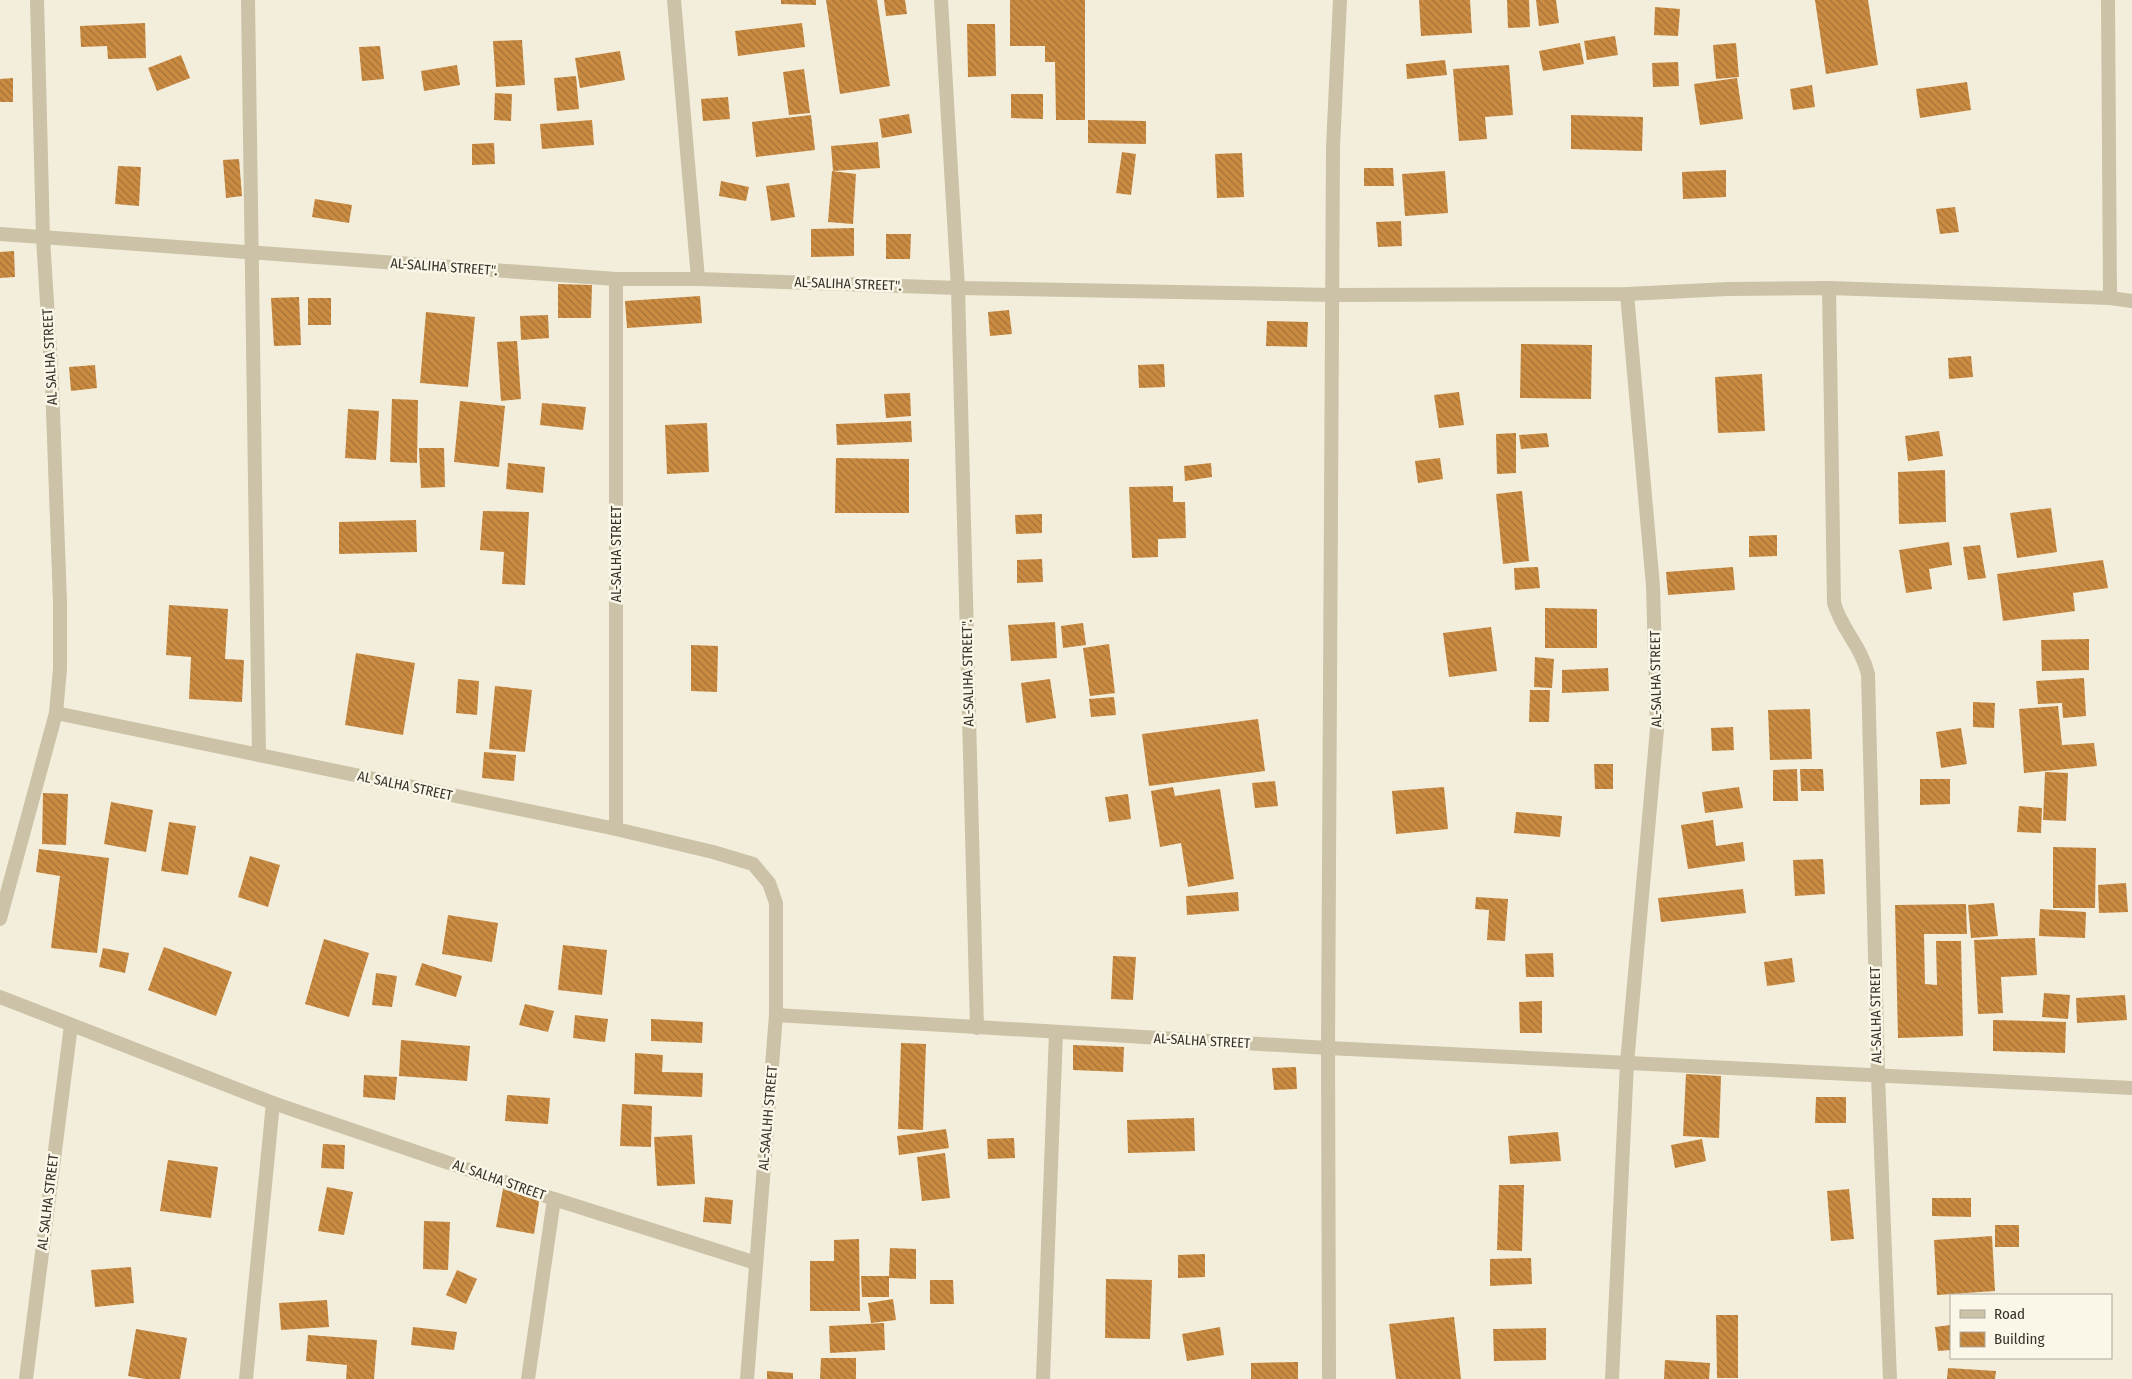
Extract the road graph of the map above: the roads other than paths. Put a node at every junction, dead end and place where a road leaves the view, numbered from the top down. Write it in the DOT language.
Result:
graph roads {
  1 [pos="37,0"];
  2 [pos="248,0"];
  3 [pos="674,0"];
  4 [pos="941,0"];
  5 [pos="1340,0"];
  6 [pos="2108,0"];
  7 [pos="0,234"];
  8 [pos="43,238"];
  9 [pos="253,253"];
  10 [pos="616,278"];
  11 [pos="698,279"];
  12 [pos="958,288"];
  13 [pos="1829,288"];
  14 [pos="1627,294"];
  15 [pos="1333,295"];
  16 [pos="2110,298"];
  17 [pos="2132,302"];
  18 [pos="56,713"];
  19 [pos="259,755"];
  20 [pos="616,829"];
  21 [pos="0,919"];
  22 [pos="0,997"];
  23 [pos="776,1015"];
  24 [pos="71,1025"];
  25 [pos="977,1028"];
  26 [pos="1056,1032"];
  27 [pos="1328,1048"];
  28 [pos="1628,1064"];
  29 [pos="1878,1076"];
  30 [pos="2132,1088"];
  31 [pos="273,1103"];
  32 [pos="554,1199"];
  33 [pos="756,1263"];
  34 [pos="26,1379"];
  35 [pos="246,1379"];
  36 [pos="528,1379"];
  37 [pos="747,1379"];
  38 [pos="1043,1379"];
  39 [pos="1329,1379"];
  40 [pos="1612,1379"];
  41 [pos="1890,1379"];
  1 -- 8 [label="street, AL SALHA STREET"];
  2 -- 9 [label="street"];
  3 -- 11 [label="street"];
  4 -- 12 [label="street"];
  5 -- 15 [label="street"];
  6 -- 16 [label="street"];
  7 -- 8 [label="street, AL-SALIHA STREET\"."];
  8 -- 9 [label="street, AL-SALIHA STREET\"."];
  8 -- 18 [label="street, AL SALHA STREET"];
  9 -- 10 [label="street, AL-SALIHA STREET\"."];
  9 -- 19 [label="street"];
  10 -- 11 [label="street, AL-SALIHA STREET\"."];
  10 -- 20 [label="street, AL-SALHA STREET"];
  11 -- 12 [label="street, AL-SALIHA STREET\"."];
  12 -- 15 [label="street"];
  12 -- 25 [label="street, AL-SALIHA STREET\"."];
  13 -- 14 [label="street"];
  13 -- 16 [label="street"];
  13 -- 29 [label="street, AL-SALHA STREET"];
  14 -- 15 [label="street"];
  14 -- 28 [label="street, AL-SALHA STREET"];
  15 -- 27 [label="street"];
  16 -- 17 [label="street"];
  18 -- 19 [label="street, AL SALHA STREET"];
  18 -- 21 [label="street, AL SALHA STREET"];
  19 -- 20 [label="street, AL SALHA STREET"];
  20 -- 23 [label="street, AL-SAALHH STREET"];
  22 -- 24 [label="street, AL SALHA STREET"];
  23 -- 25 [label="street, AL-SALHA STREET"];
  23 -- 33 [label="street, AL-SAALHH STREET"];
  24 -- 31 [label="street, AL SALHA STREET"];
  24 -- 34 [label="street, AL SALHA STREET"];
  25 -- 26 [label="street, AL-SALHA STREET"];
  26 -- 27 [label="street, AL-SALHA STREET"];
  26 -- 38 [label="street"];
  27 -- 28 [label="street, AL-SALHA STREET"];
  27 -- 39 [label="street"];
  28 -- 29 [label="street, AL-SALHA STREET"];
  28 -- 40 [label="street, AL-SALHA STREET"];
  29 -- 30 [label="street, AL-SALHA STREET"];
  29 -- 41 [label="street, AL-SALHA STREET"];
  31 -- 32 [label="street, AL SALHA STREET"];
  31 -- 35 [label="street"];
  32 -- 33 [label="street, AL SALHA STREET"];
  32 -- 36 [label="street, AL SALHA STREET"];
  33 -- 37 [label="street, AL-SAALHH STREET"];
}
